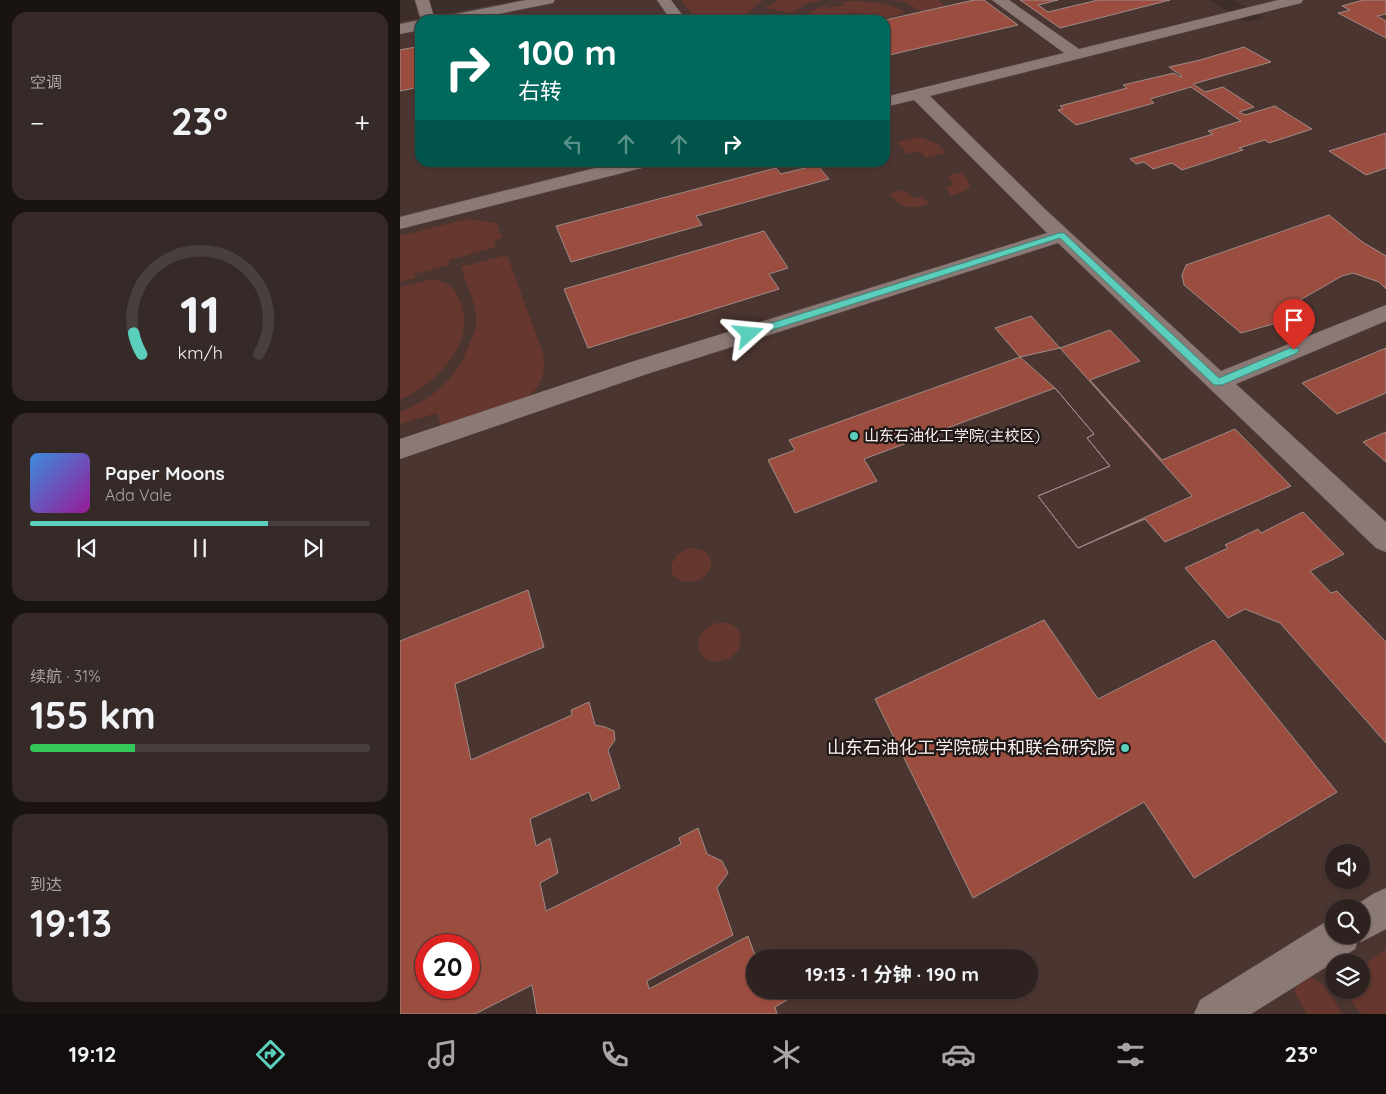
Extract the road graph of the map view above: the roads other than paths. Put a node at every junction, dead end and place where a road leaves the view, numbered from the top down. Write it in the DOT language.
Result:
graph roads {
  1 [pos="422,0"];
  2 [pos="548,0"];
  3 [pos="664,0"];
  4 [pos="999,0"];
  5 [pos="1225,0"];
  6 [pos="1296,0"];
  7 [pos="1246,13"];
  8 [pos="426,15"];
  9 [pos="472,15"];
  10 [pos="675,15"];
  11 [pos="415,26"];
  12 [pos="400,29"];
  13 [pos="1077,55"];
  14 [pos="918,94"];
  15 [pos="890,101"];
  16 [pos="623,167"];
  17 [pos="400,223"];
  18 [pos="1062,235"];
  19 [pos="1386,312"];
  20 [pos="1218,382"];
  21 [pos="400,449"];
  22 [pos="1386,540"];
  23 [pos="1386,907"];
  24 [pos="1370,917"];
  25 [pos="1327,944"];
  26 [pos="1214,1014"];
  1 -- 8 [label="lane"];
  2 -- 9 [label="lane"];
  3 -- 10 [label="lane"];
  4 -- 13 [label="lane"];
  5 -- 7 [label="lane"];
  6 -- 7 [label="lane"];
  7 -- 13 [label="lane"];
  11 -- 12 [label="lane"];
  13 -- 14 [label="lane"];
  14 -- 15 [label="lane"];
  14 -- 18 [label="lane"];
  16 -- 17 [label="lane"];
  18 -- 20 [label="lane"];
  18 -- 21 [label="lane"];
  19 -- 20 [label="lane"];
  20 -- 22 [label="lane"];
  23 -- 24 [label="lane"];
  25 -- 26 [label="lane"];
}
